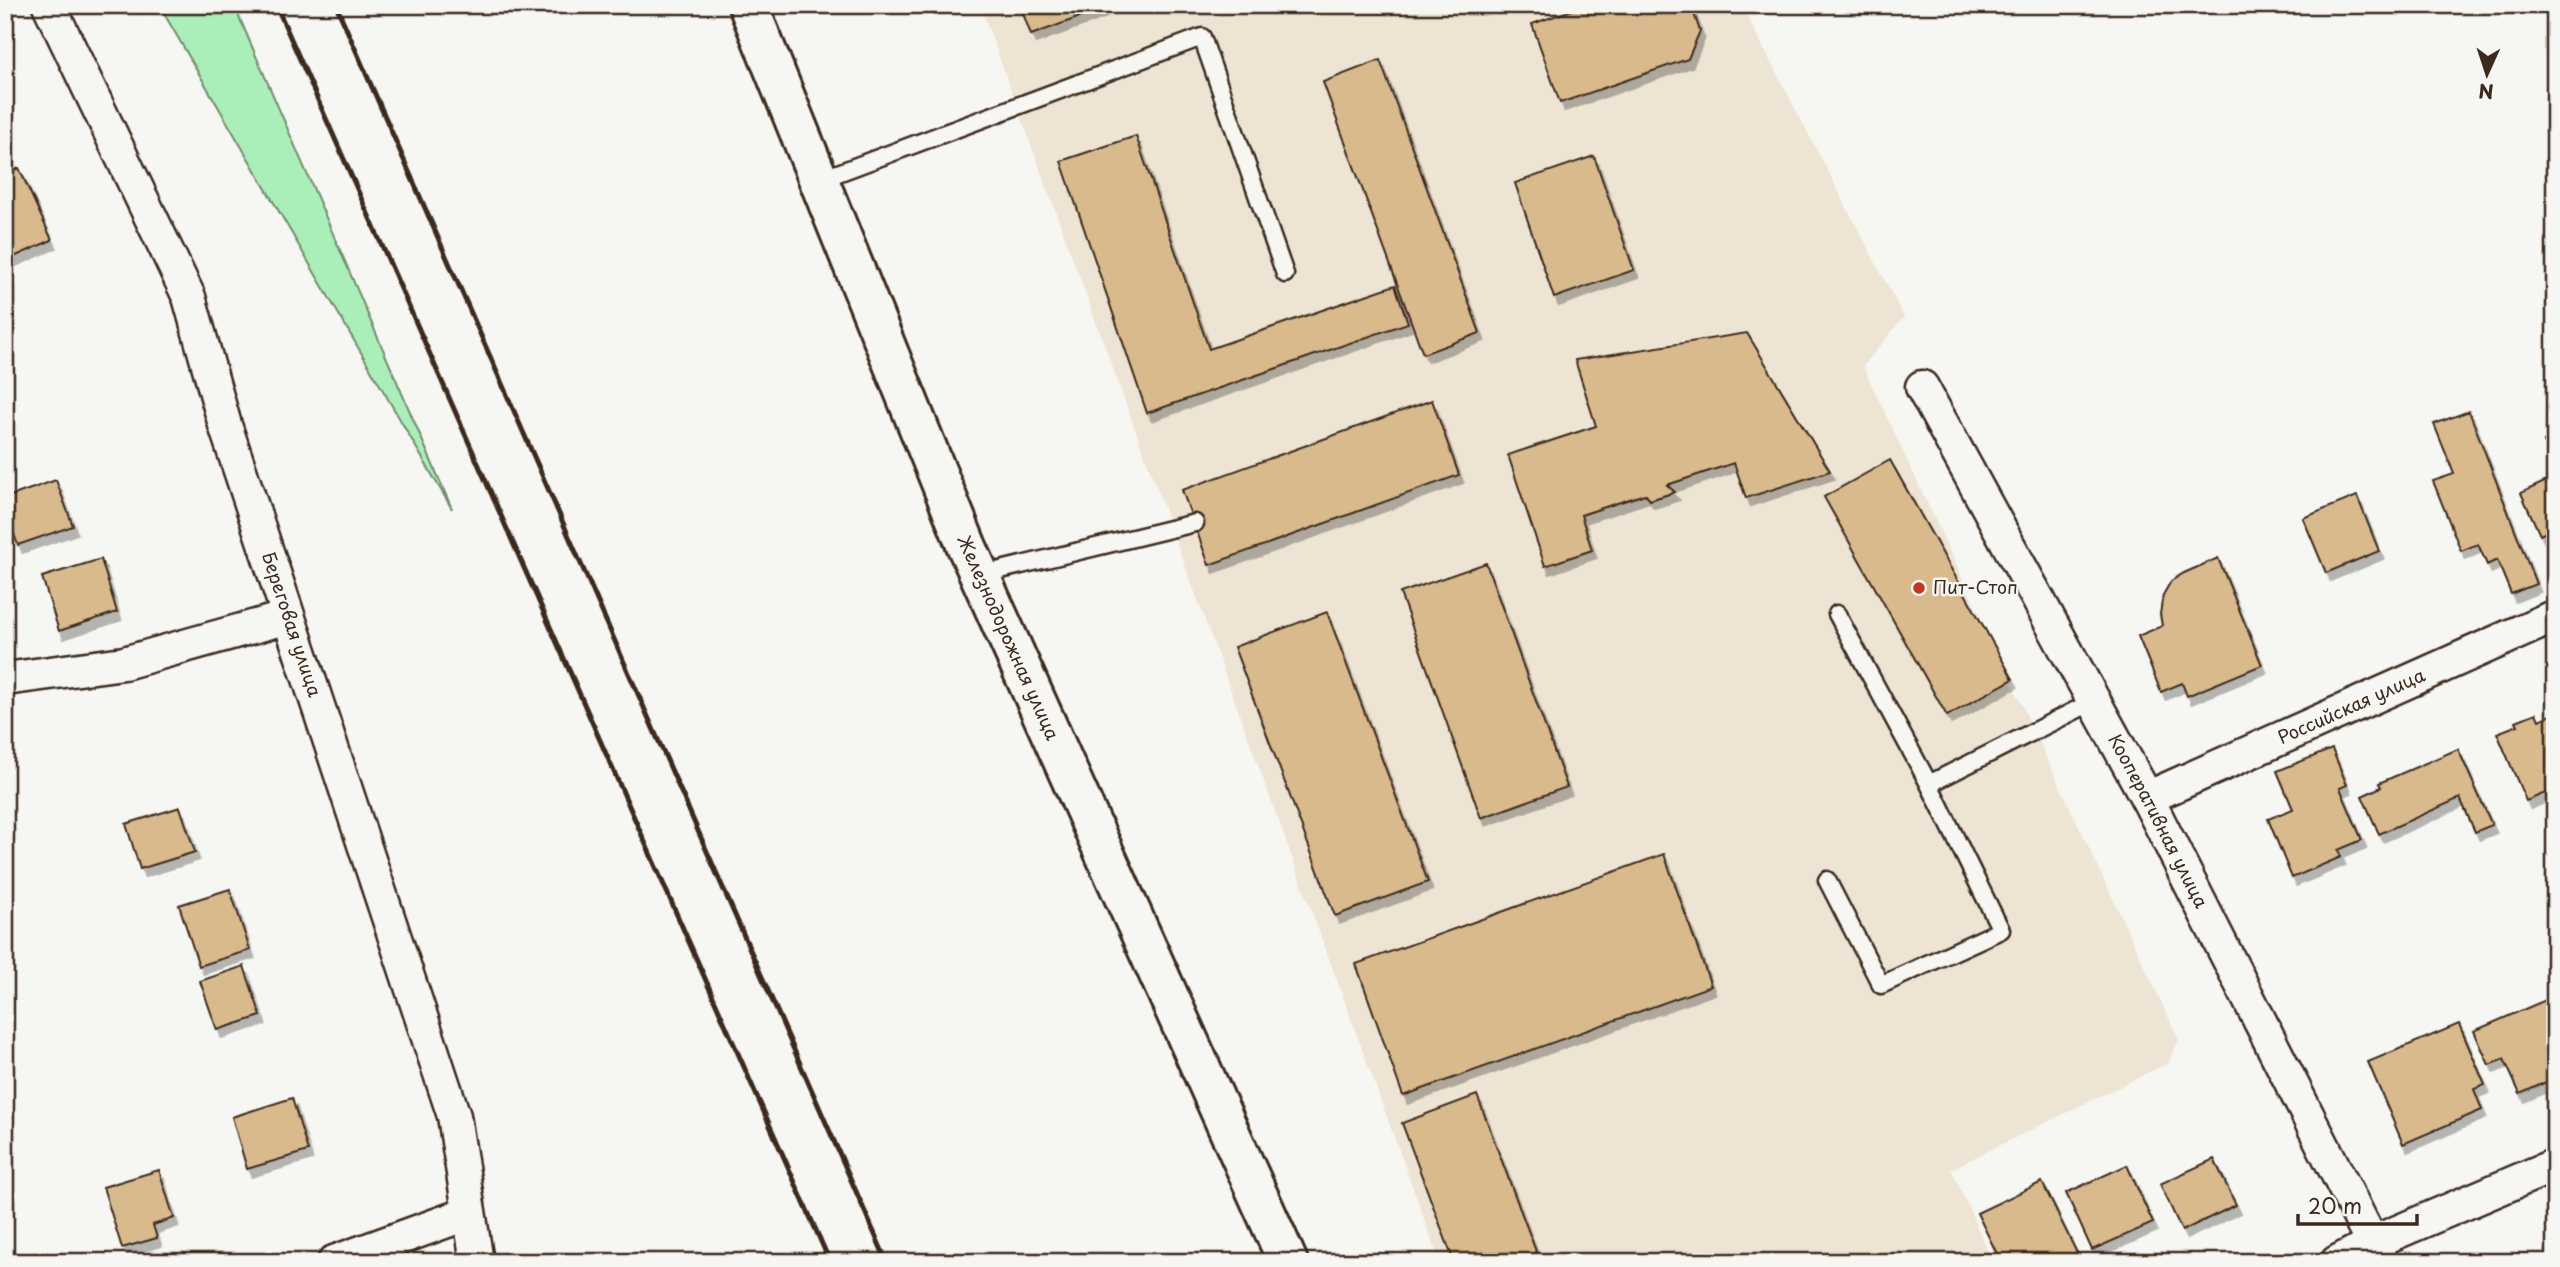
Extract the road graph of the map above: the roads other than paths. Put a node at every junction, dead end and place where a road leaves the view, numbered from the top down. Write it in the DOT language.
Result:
graph roads {
  1 [pos="49,5"];
  2 [pos="748,5"];
  3 [pos="819,180"];
  4 [pos="1285,274"];
  5 [pos="1922,387"];
  6 [pos="1195,523"];
  7 [pos="980,575"];
  8 [pos="1837,614"];
  9 [pos="2555,616"];
  10 [pos="288,617"];
  11 [pos="5,679"];
  12 [pos="2094,701"];
  13 [pos="1929,784"];
  14 [pos="2147,798"];
  15 [pos="1827,880"];
  16 [pos="2555,1165"];
  17 [pos="469,1213"];
  18 [pos="2378,1252"];
  19 [pos="334,1262"];
  20 [pos="477,1262"];
  21 [pos="1288,1262"];
  22 [pos="2337,1262"];
  1 -- 10 [label="street, Береговая улица"];
  2 -- 3 [label="main road, Железнодорожная улица"];
  3 -- 4 [label="lane"];
  3 -- 7 [label="main road, Железнодорожная улица"];
  5 -- 12 [label="street, Кооперативная улица"];
  6 -- 7 [label="lane"];
  7 -- 21 [label="main road, Железнодорожная улица"];
  8 -- 13 [label="lane"];
  9 -- 14 [label="street, Российская улица"];
  10 -- 11 [label="street"];
  10 -- 17 [label="street, Береговая улица"];
  12 -- 13 [label="lane"];
  12 -- 14 [label="street, Кооперативная улица"];
  13 -- 15 [label="lane"];
  14 -- 18 [label="street, Кооперативная улица"];
  16 -- 18 [label="street"];
  17 -- 19 [label="street"];
  17 -- 20 [label="street, Береговая улица"];
  18 -- 22 [label="street"];
}
